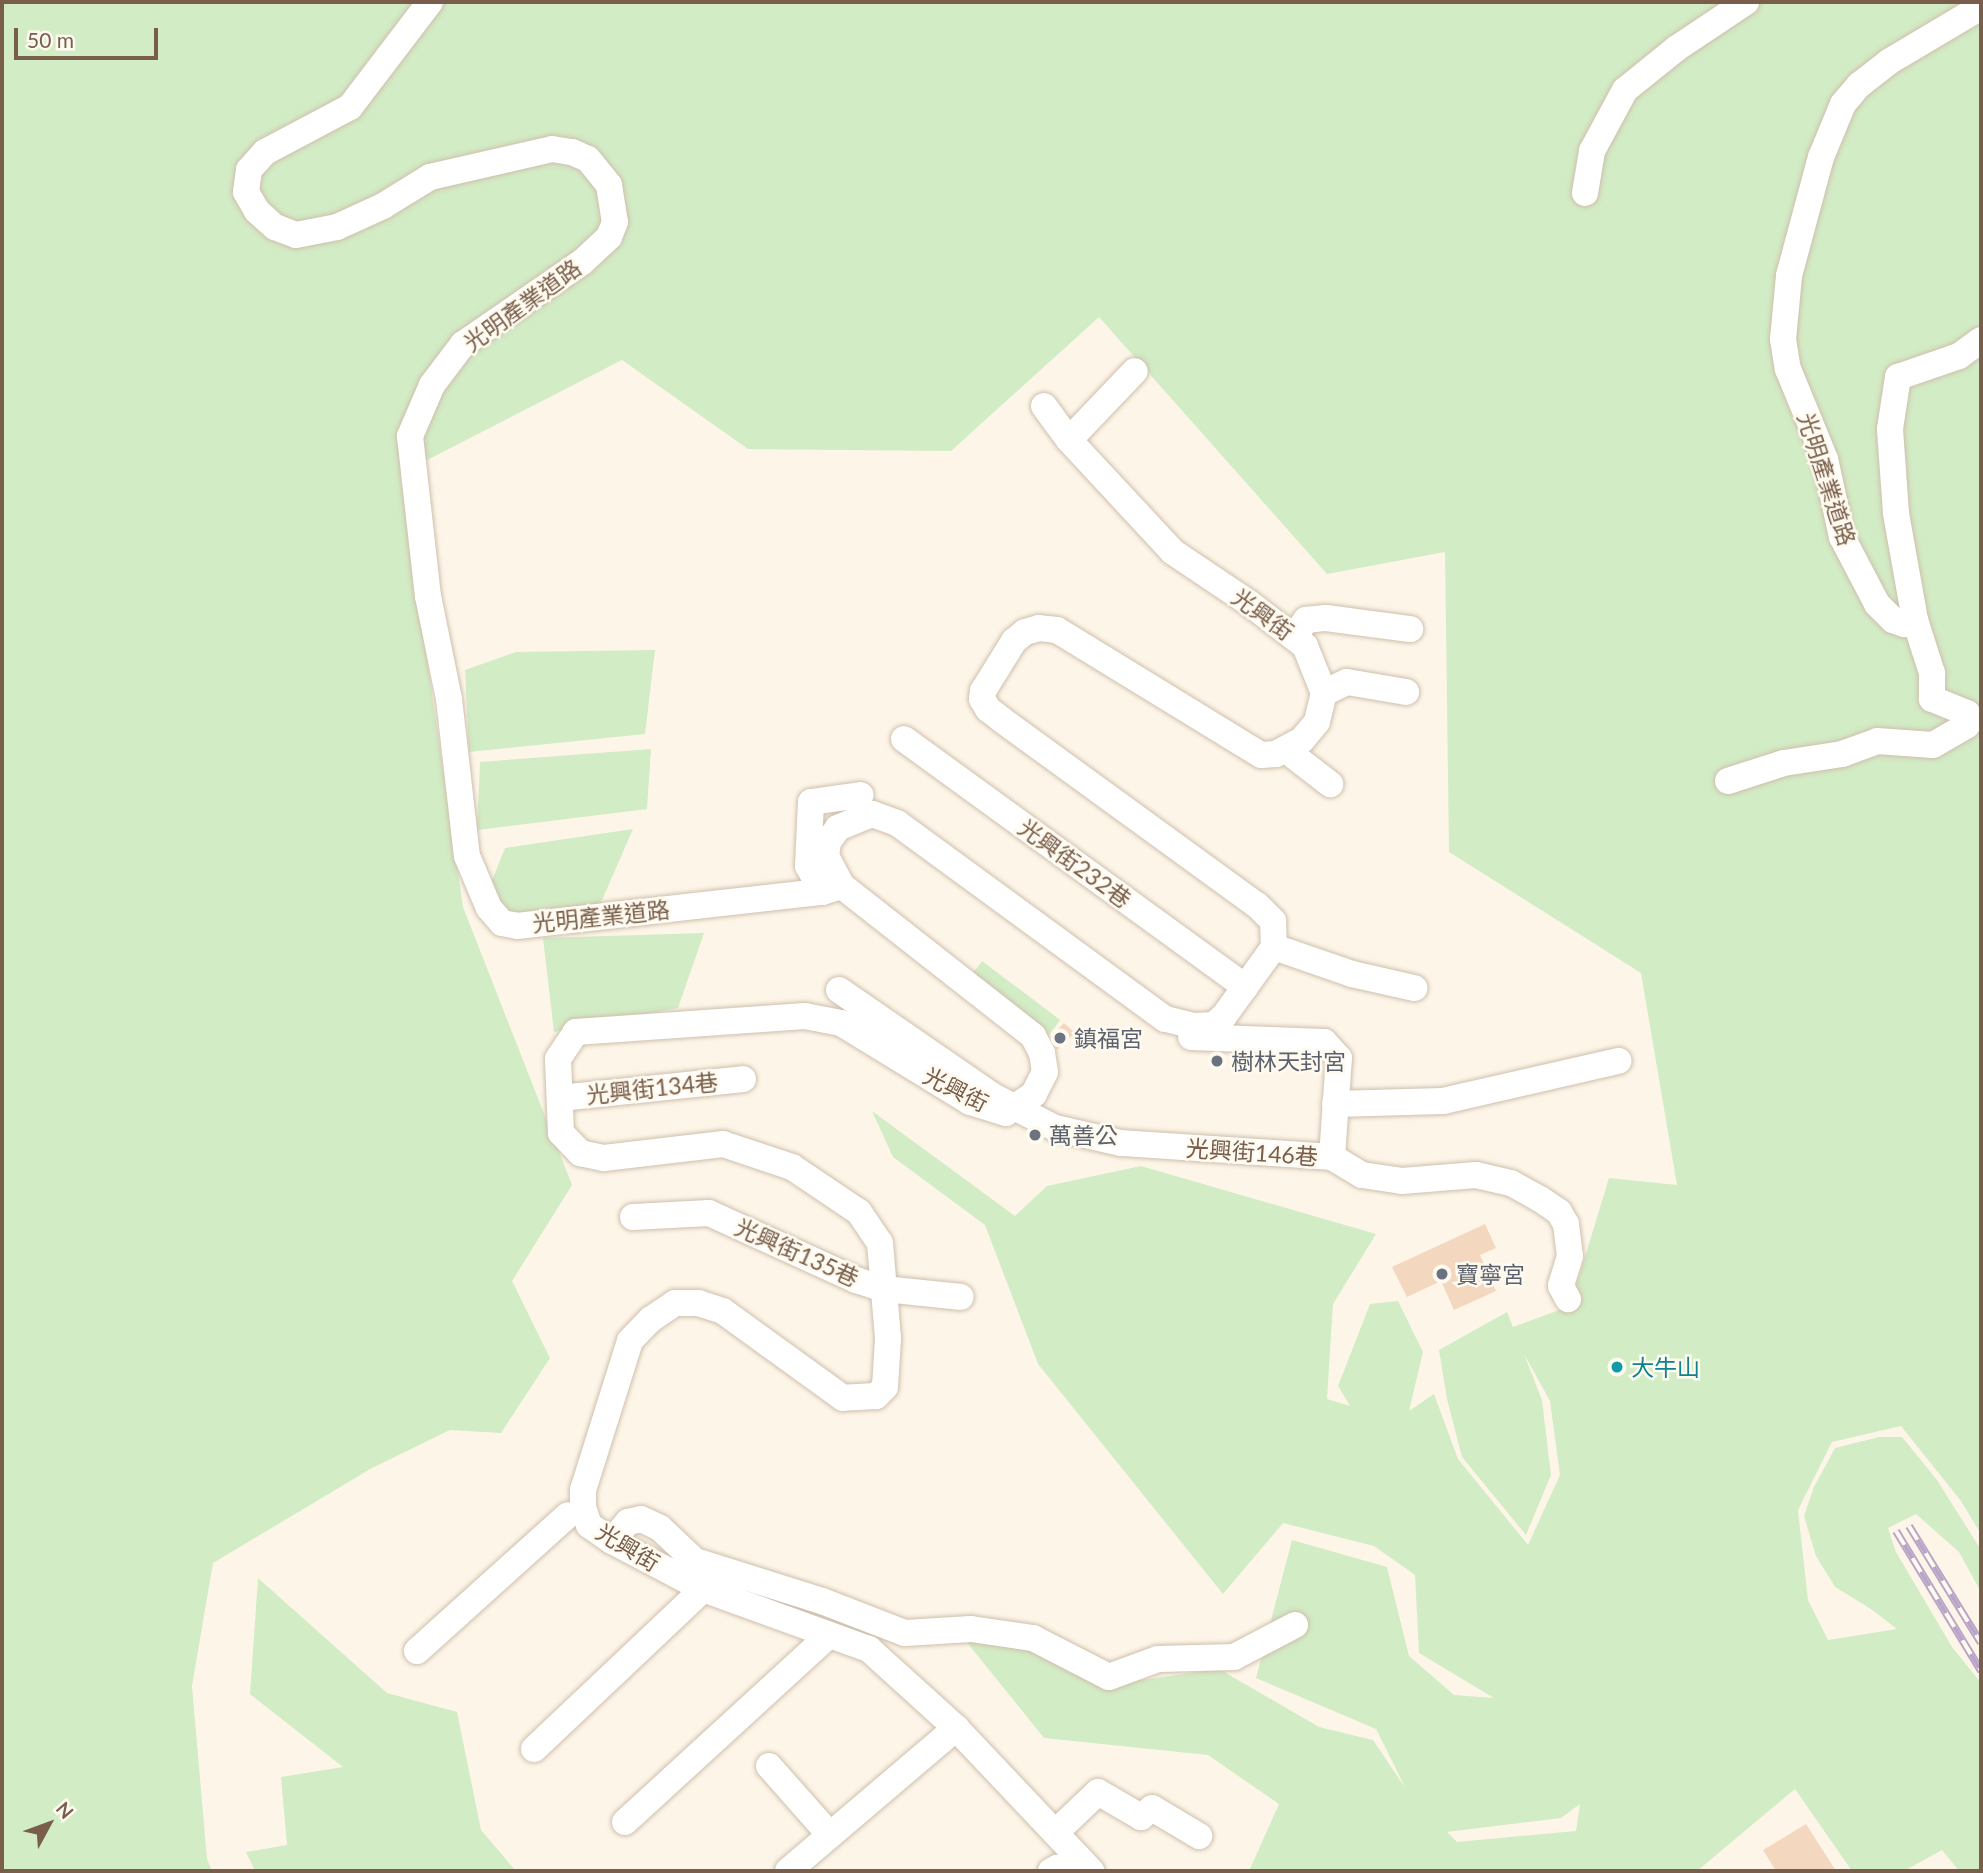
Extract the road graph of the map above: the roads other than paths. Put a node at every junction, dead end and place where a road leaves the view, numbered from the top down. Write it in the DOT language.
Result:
graph roads {
  1 [pos="430,2"];
  2 [pos="1746,2"];
  3 [pos="1981,6"];
  4 [pos="1585,193"];
  5 [pos="1981,340"];
  6 [pos="1135,371"];
  7 [pos="1044,406"];
  8 [pos="1069,440"];
  9 [pos="1915,620"];
  10 [pos="1410,629"];
  11 [pos="1294,637"];
  12 [pos="1406,692"];
  13 [pos="1324,693"];
  14 [pos="904,739"];
  15 [pos="1286,750"];
  16 [pos="1728,781"];
  17 [pos="1330,784"];
  18 [pos="861,795"];
  19 [pos="832,889"];
  20 [pos="1274,947"];
  21 [pos="1245,987"];
  22 [pos="1414,988"];
  23 [pos="839,990"];
  24 [pos="1165,1018"];
  25 [pos="1618,1061"];
  26 [pos="743,1079"];
  27 [pos="560,1098"];
  28 [pos="1335,1104"];
  29 [pos="1015,1110"];
  30 [pos="1332,1157"];
  31 [pos="633,1217"];
  32 [pos="884,1289"];
  33 [pos="961,1297"];
  34 [pos="1568,1299"];
  35 [pos="568,1515"];
  36 [pos="612,1541"];
  37 [pos="703,1590"];
  38 [pos="1295,1625"];
  39 [pos="828,1636"];
  40 [pos="417,1651"];
  41 [pos="956,1728"];
  42 [pos="534,1749"];
  43 [pos="769,1766"];
  44 [pos="625,1822"];
  45 [pos="1056,1832"];
  46 [pos="830,1835"];
  47 [pos="1199,1836"];
  48 [pos="788,1871"];
  49 [pos="1051,1871"];
  50 [pos="1061,1871"];
  51 [pos="1091,1871"];
  1 -- 19 [label="street, 光明產業道路"];
  2 -- 4 [label="street"];
  3 -- 9 [label="street, 光明產業道路"];
  5 -- 9 [label="street"];
  6 -- 8 [label="street"];
  7 -- 8 [label="street, 光興街"];
  8 -- 11 [label="street, 光興街"];
  9 -- 16 [label="street"];
  10 -- 11 [label="street"];
  11 -- 13 [label="street, 光興街"];
  12 -- 13 [label="street"];
  13 -- 15 [label="street"];
  14 -- 21 [label="street, 光興街232巷"];
  15 -- 17 [label="street"];
  15 -- 20 [label="street"];
  18 -- 19 [label="street"];
  19 -- 24 [label="street, 光興街"];
  19 -- 29 [label="street, 光興街"];
  20 -- 21 [label="street, 光興街"];
  20 -- 22 [label="street"];
  21 -- 24 [label="street, 光興街"];
  23 -- 29 [label="street"];
  24 -- 28 [label="street, 光興街146巷"];
  25 -- 28 [label="street"];
  26 -- 27 [label="street, 光興街134巷"];
  27 -- 29 [label="street, 光興街"];
  27 -- 32 [label="street, 光興街"];
  28 -- 30 [label="street, 光興街146巷"];
  29 -- 30 [label="street, 光興街146巷"];
  30 -- 34 [label="street"];
  31 -- 32 [label="street, 光興街135巷"];
  32 -- 33 [label="street, 光興街135巷"];
  32 -- 36 [label="street, 光興街"];
  35 -- 40 [label="street"];
  36 -- 37 [label="street, 光興街"];
  36 -- 38 [label="street"];
  37 -- 39 [label="street, 光興街"];
  37 -- 42 [label="street"];
  39 -- 41 [label="street, 光興街"];
  39 -- 44 [label="street"];
  41 -- 45 [label="street, 光興街"];
  41 -- 46 [label="street"];
  43 -- 46 [label="street"];
  45 -- 47 [label="street"];
  45 -- 51 [label="street, 光興街"];
  46 -- 48 [label="street"];
  49 -- 50 [label="street"];
}
